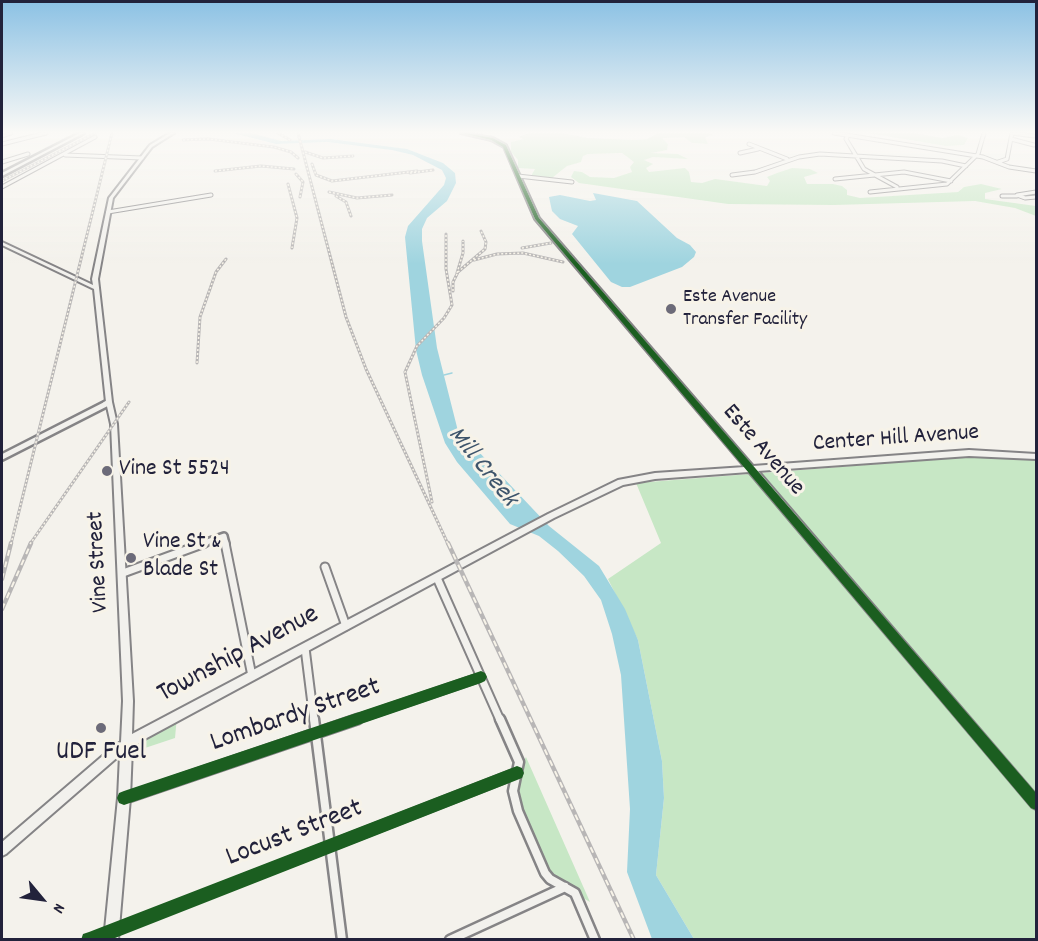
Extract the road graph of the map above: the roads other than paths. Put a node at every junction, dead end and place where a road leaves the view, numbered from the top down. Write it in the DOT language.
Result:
graph roads {
  1 [pos="21,177"];
  2 [pos="127,177"];
  3 [pos="518,177"];
  4 [pos="526,177"];
  5 [pos="855,177"];
  6 [pos="878,177"];
  7 [pos="930,177"];
  8 [pos="955,177"];
  9 [pos="835,179"];
  10 [pos="951,181"];
  11 [pos="572,182"];
  12 [pos="2,187"];
  13 [pos="898,187"];
  14 [pos="870,192"];
  15 [pos="1036,194"];
  16 [pos="211,195"];
  17 [pos="1002,196"];
  18 [pos="108,212"];
  19 [pos="2,243"];
  20 [pos="95,288"];
  21 [pos="109,402"];
  22 [pos="1036,456"];
  23 [pos="2,458"];
  24 [pos="753,470"];
  25 [pos="519,533"];
  26 [pos="325,567"];
  27 [pos="123,573"];
  28 [pos="437,578"];
  29 [pos="346,626"];
  30 [pos="305,648"];
  31 [pos="252,676"];
  32 [pos="481,677"];
  33 [pos="318,733"];
  34 [pos="128,744"];
  35 [pos="517,773"];
  36 [pos="124,798"];
  37 [pos="1036,803"];
  38 [pos="331,845"];
  39 [pos="2,850"];
  40 [pos="565,887"];
  41 [pos="111,935"];
  42 [pos="89,939"];
  43 [pos="342,939"];
  44 [pos="450,939"];
  45 [pos="595,939"];
  1 -- 12 [label="street"];
  2 -- 18 [label="main road, Vine Street"];
  3 -- 24 [label="main road, Este Avenue"];
  4 -- 11 [label="street"];
  5 -- 9 [label="street"];
  6 -- 13 [label="street"];
  7 -- 10 [label="street"];
  8 -- 10 [label="street"];
  10 -- 13 [label="street"];
  13 -- 14 [label="street"];
  15 -- 17 [label="street"];
  16 -- 18 [label="street"];
  18 -- 20 [label="main road, Vine Street"];
  19 -- 20 [label="main road"];
  20 -- 21 [label="main road, Vine Street"];
  21 -- 23 [label="street"];
  21 -- 27 [label="main road, Vine Street"];
  22 -- 24 [label="main road, Center Hill Avenue"];
  24 -- 25 [label="main road, Center Hill Avenue"];
  24 -- 37 [label="main road, Este Avenue"];
  25 -- 28 [label="main road, Township Avenue"];
  26 -- 29 [label="street"];
  27 -- 31 [label="street"];
  27 -- 34 [label="main road, Vine Street"];
  28 -- 29 [label="main road, Township Avenue"];
  28 -- 32 [label="street"];
  29 -- 30 [label="main road, Township Avenue"];
  30 -- 31 [label="main road, Township Avenue"];
  30 -- 33 [label="street"];
  31 -- 34 [label="main road, Township Avenue"];
  32 -- 33 [label="street, Lombardy Street"];
  32 -- 35 [label="street"];
  33 -- 36 [label="street, Lombardy Street"];
  33 -- 38 [label="street"];
  34 -- 36 [label="main road, Vine Street"];
  34 -- 39 [label="main road, Township Avenue"];
  35 -- 38 [label="street, Locust Street"];
  35 -- 40 [label="street"];
  36 -- 41 [label="main road, Vine Street"];
  38 -- 41 [label="street, Locust Street"];
  38 -- 43 [label="street"];
  40 -- 44 [label="street"];
  40 -- 45 [label="street"];
  41 -- 42 [label="street, Locust Street"];
}
